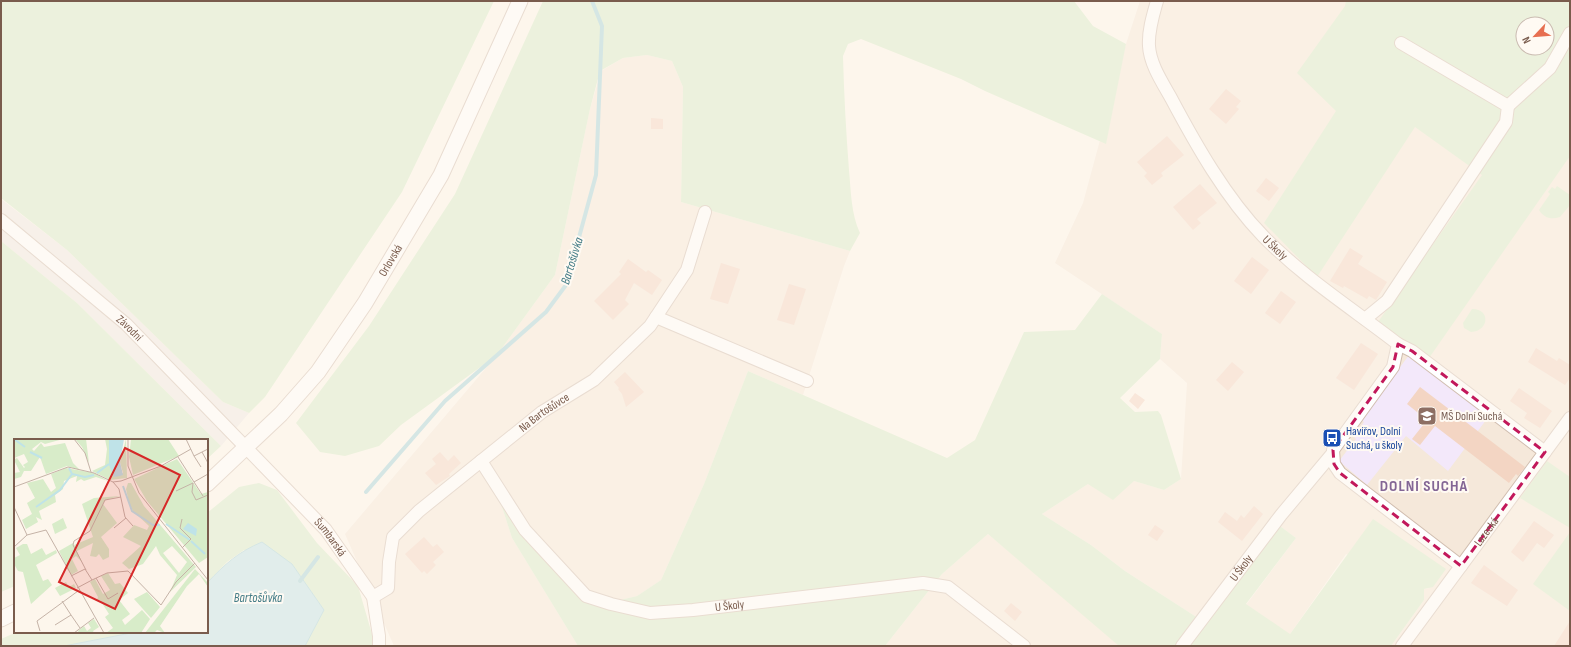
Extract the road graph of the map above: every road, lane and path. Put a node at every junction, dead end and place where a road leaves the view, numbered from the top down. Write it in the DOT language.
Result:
graph roads {
  1 [pos="520,1"];
  2 [pos="1157,1"];
  3 [pos="1570,33"];
  4 [pos="1401,43"];
  5 [pos="1508,106"];
  6 [pos="704,212"];
  7 [pos="1,220"];
  8 [pos="656,317"];
  9 [pos="1365,319"];
  10 [pos="1398,344"];
  11 [pos="807,381"];
  12 [pos="1570,418"];
  13 [pos="1566,433"];
  14 [pos="247,448"];
  15 [pos="1545,452"];
  16 [pos="1332,454"];
  17 [pos="481,461"];
  18 [pos="208,483"];
  19 [pos="1461,566"];
  20 [pos="373,597"];
  21 [pos="14,612"];
  22 [pos="1,619"];
  23 [pos="379,646"];
  24 [pos="1024,646"];
  25 [pos="1182,646"];
  26 [pos="1402,646"];
  1 -- 14 [label="street, Orlovská"];
  2 -- 9 [label="street, U Školy"];
  3 -- 5 [label="street"];
  4 -- 5 [label="street"];
  5 -- 9 [label="street"];
  6 -- 8 [label="street, Na Bartošůvce"];
  7 -- 14 [label="street, Závodní"];
  8 -- 11 [label="street"];
  8 -- 17 [label="street, Na Bartošůvce"];
  9 -- 10 [label="street, U Školy"];
  10 -- 15 [label="street"];
  10 -- 16 [label="street, U Školy"];
  12 -- 13 [label="street, Lazecká"];
  13 -- 15 [label="street, Lazecká"];
  14 -- 18 [label="street, Orlovská"];
  14 -- 20 [label="street, Šumbarská"];
  15 -- 19 [label="street, Lazecká"];
  16 -- 19 [label="street"];
  16 -- 25 [label="street, U Školy"];
  17 -- 20 [label="street, Na Bartošůvce"];
  17 -- 24 [label="street, U Školy"];
  19 -- 26 [label="street, Lazecká"];
  20 -- 23 [label="street, Šumbarská"];
  21 -- 22 [label="street"];
}
